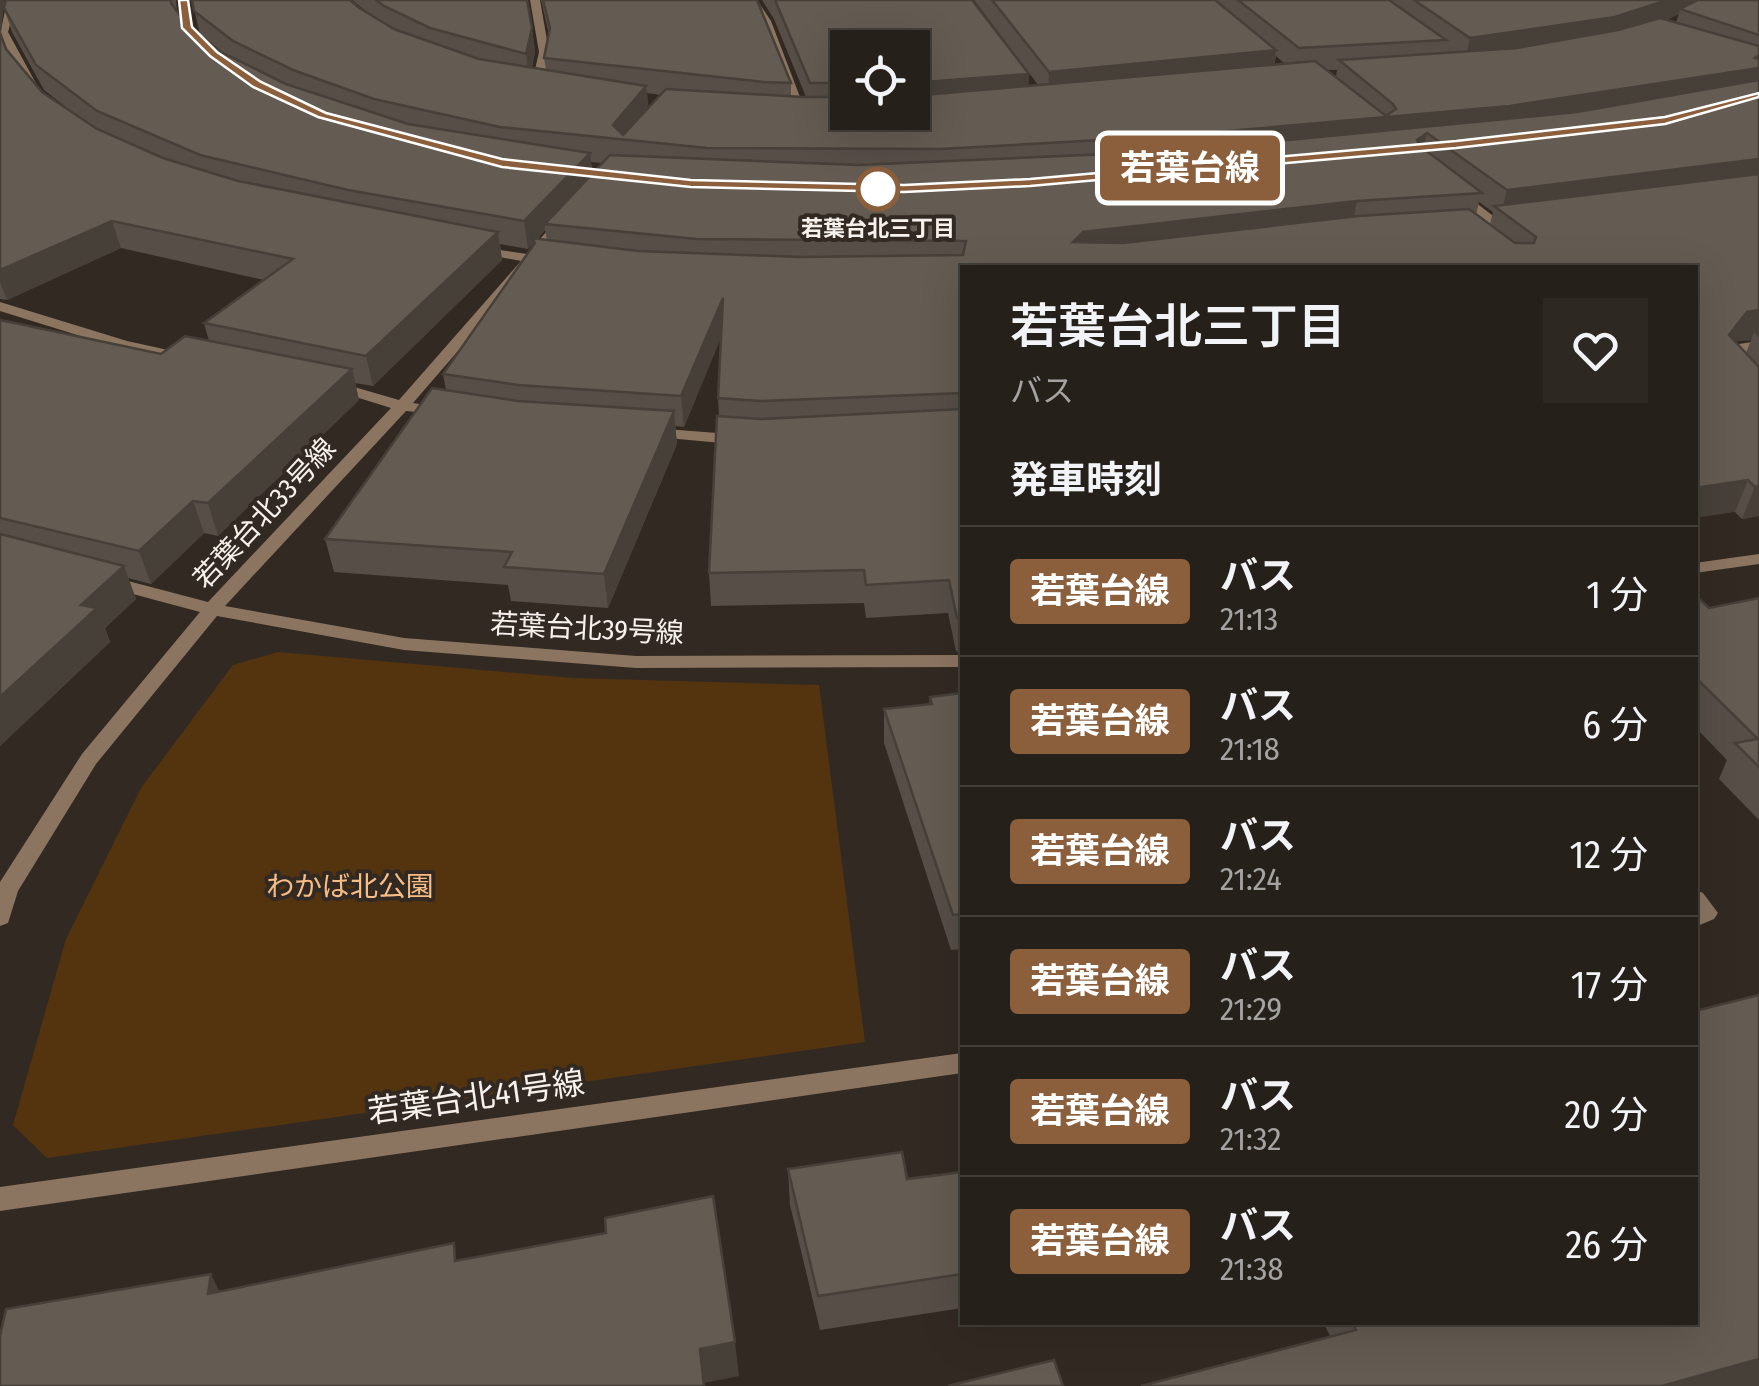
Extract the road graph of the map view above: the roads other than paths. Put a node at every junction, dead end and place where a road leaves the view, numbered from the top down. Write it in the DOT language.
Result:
graph roads {
  1 [pos="12,0"];
  2 [pos="184,0"];
  3 [pos="536,0"];
  4 [pos="752,0"];
  5 [pos="2,32"];
  6 [pos="214,54"];
  7 [pos="522,84"];
  8 [pos="537,86"];
  9 [pos="553,90"];
  10 [pos="52,106"];
  11 [pos="784,115"];
  12 [pos="1451,190"];
  13 [pos="580,202"];
  14 [pos="1466,229"];
  15 [pos="469,247"];
  16 [pos="527,258"];
  17 [pos="562,264"];
  18 [pos="0,306"];
  19 [pos="1759,345"];
  20 [pos="208,363"];
  21 [pos="316,382"];
  22 [pos="1759,396"];
  23 [pos="402,406"];
  24 [pos="471,416"];
  25 [pos="642,432"];
  26 [pos="762,441"];
  27 [pos="1759,559"];
  28 [pos="1698,568"];
  29 [pos="96,579"];
  30 [pos="212,608"];
  31 [pos="960,660"];
  32 [pos="4,890"];
  33 [pos="0,918"];
  34 [pos="960,1063"];
  35 [pos="0,1199"];
  1 -- 5 [label="street"];
  2 -- 6 [label="street"];
  3 -- 8 [label="street"];
  4 -- 11 [label="street"];
  5 -- 10 [label="street"];
  7 -- 8 [label="street"];
  8 -- 9 [label="street"];
  12 -- 14 [label="street"];
  13 -- 16 [label="street, 若葉台北33号線"];
  15 -- 16 [label="street"];
  16 -- 17 [label="street"];
  16 -- 23 [label="street, 若葉台北33号線"];
  18 -- 20 [label="street"];
  19 -- 22 [label="street"];
  21 -- 23 [label="street"];
  23 -- 24 [label="street"];
  23 -- 30 [label="street, 若葉台北33号線"];
  25 -- 26 [label="street"];
  27 -- 28 [label="street"];
  29 -- 30 [label="street, 若葉台北39号線"];
  30 -- 31 [label="street, 若葉台北39号線"];
  30 -- 32 [label="street, 若葉台北33号線"];
  32 -- 33 [label="street, 若葉台北33号線"];
  34 -- 35 [label="street, 若葉台北41号線"];
}
